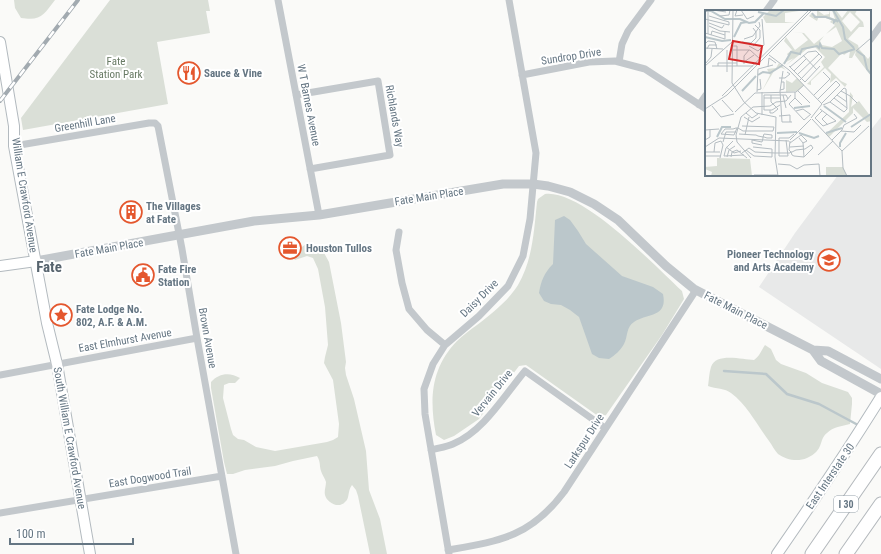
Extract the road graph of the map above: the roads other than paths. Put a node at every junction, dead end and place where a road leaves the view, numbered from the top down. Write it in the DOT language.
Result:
graph roads {
  1 [pos="278,0"];
  2 [pos="509,0"];
  3 [pos="651,0"];
  4 [pos="774,0"];
  5 [pos="767,10"];
  6 [pos="881,25"];
  7 [pos="871,39"];
  8 [pos="0,42"];
  9 [pos="619,62"];
  10 [pos="522,75"];
  11 [pos="296,95"];
  12 [pos="705,96"];
  13 [pos="699,105"];
  14 [pos="705,108"];
  15 [pos="158,126"];
  16 [pos="14,146"];
  17 [pos="310,169"];
  18 [pos="533,184"];
  19 [pos="319,215"];
  20 [pos="399,232"];
  21 [pos="179,235"];
  22 [pos="36,261"];
  23 [pos="0,266"];
  24 [pos="696,290"];
  25 [pos="47,323"];
  26 [pos="197,338"];
  27 [pos="445,345"];
  28 [pos="813,350"];
  29 [pos="57,364"];
  30 [pos="0,375"];
  31 [pos="881,379"];
  32 [pos="881,395"];
  33 [pos="605,428"];
  34 [pos="431,450"];
  35 [pos="881,454"];
  36 [pos="222,476"];
  37 [pos="81,499"];
  38 [pos="881,504"];
  39 [pos="0,513"];
  40 [pos="448,552"];
  41 [pos="90,554"];
  42 [pos="236,554"];
  43 [pos="777,554"];
  44 [pos="812,554"];
  45 [pos="846,554"];
  1 -- 11 [label="street, W T Barnes Avenue"];
  2 -- 10 [label="street, Daisy Drive"];
  3 -- 9 [label="street"];
  4 -- 5 [label="street"];
  6 -- 7 [label="street"];
  8 -- 16 [label="main road, William E Crawford Avenue"];
  9 -- 10 [label="street, Sundrop Drive"];
  9 -- 13 [label="street, Sundrop Drive"];
  10 -- 18 [label="street, Daisy Drive"];
  11 -- 17 [label="street, W T Barnes Avenue"];
  11 -- 17 [label="street, Richlands Way"];
  12 -- 13 [label="street"];
  13 -- 14 [label="street, Sundrop Drive"];
  15 -- 16 [label="street, Greenhill Lane"];
  15 -- 21 [label="street, Brown Avenue"];
  16 -- 22 [label="main road, William E Crawford Avenue"];
  17 -- 19 [label="street, W T Barnes Avenue"];
  18 -- 19 [label="street, Fate Main Place"];
  18 -- 24 [label="street, Fate Main Place"];
  18 -- 27 [label="street, Daisy Drive"];
  19 -- 21 [label="street, Fate Main Place"];
  20 -- 27 [label="street"];
  21 -- 22 [label="street, Fate Main Place"];
  21 -- 26 [label="street, Brown Avenue"];
  22 -- 23 [label="main road, Fate Main Place"];
  22 -- 25 [label="main road, William E Crawford Avenue"];
  24 -- 28 [label="street, Fate Main Place"];
  24 -- 33 [label="street, Larkspur Drive"];
  25 -- 29 [label="main road, South William E Crawford Avenue"];
  26 -- 29 [label="street, East Elmhurst Avenue"];
  26 -- 36 [label="street, Brown Avenue"];
  27 -- 34 [label="street, Daisy Drive"];
  28 -- 31 [label="street, Fate Main Place"];
  28 -- 32 [label="street, Fate Main Place"];
  29 -- 30 [label="street, East Elmhurst Avenue"];
  29 -- 37 [label="main road, South William E Crawford Avenue"];
  32 -- 43 [label="main road, East Interstate 30"];
  33 -- 34 [label="street, Vervain Drive"];
  33 -- 40 [label="street, Larkspur Drive"];
  34 -- 40 [label="street, Daisy Drive"];
  35 -- 44 [label="highway, I 30"];
  36 -- 37 [label="street, East Dogwood Trail"];
  36 -- 42 [label="street, Brown Avenue"];
  37 -- 39 [label="street, East Dogwood Trail"];
  37 -- 41 [label="main road, South William E Crawford Avenue"];
  38 -- 45 [label="highway, I 30"];
}
